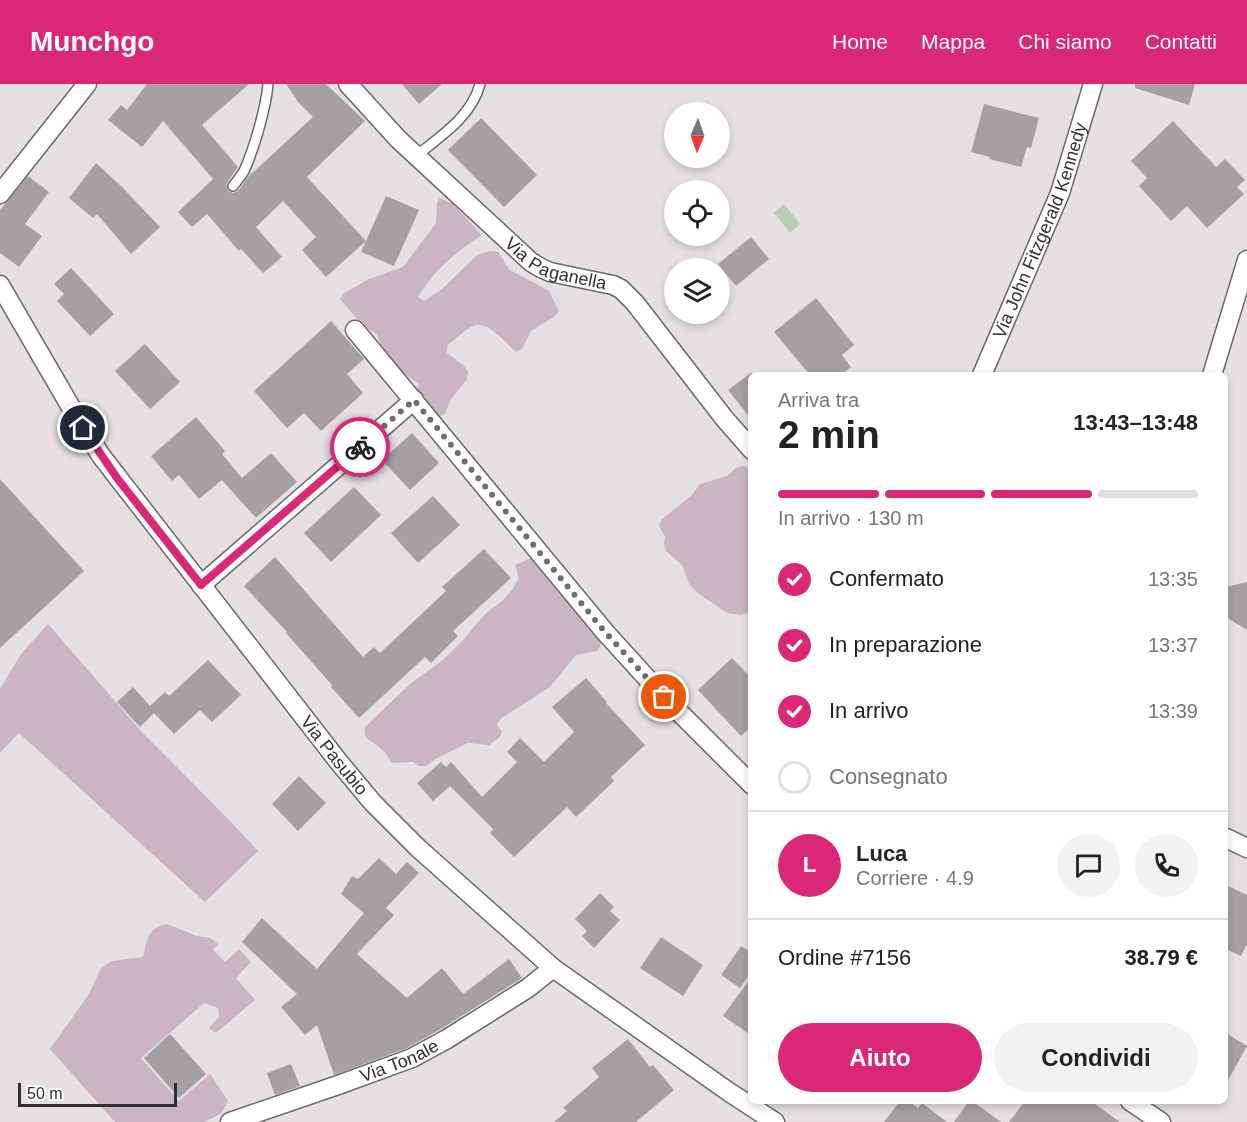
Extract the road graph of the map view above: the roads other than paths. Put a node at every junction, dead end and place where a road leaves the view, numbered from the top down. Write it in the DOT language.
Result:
graph roads {
  1 [pos="87,84"];
  2 [pos="268,84"];
  3 [pos="348,84"];
  4 [pos="480,84"];
  5 [pos="1093,84"];
  6 [pos="416,156"];
  7 [pos="233,186"];
  8 [pos="0,194"];
  9 [pos="1247,260"];
  10 [pos="0,285"];
  11 [pos="355,330"];
  12 [pos="983,372"];
  13 [pos="1213,372"];
  14 [pos="414,400"];
  15 [pos="748,445"];
  16 [pos="201,585"];
  17 [pos="748,781"];
  18 [pos="1228,839"];
  19 [pos="1247,848"];
  20 [pos="553,968"];
  21 [pos="1134,1104"];
  22 [pos="230,1122"];
  23 [pos="775,1122"];
  24 [pos="1161,1122"];
  1 -- 8 [label="street"];
  2 -- 7 [label="lane"];
  3 -- 6 [label="street, Via Paganella"];
  4 -- 6 [label="lane"];
  5 -- 12 [label="street, Via John Fitzgerald Kennedy"];
  6 -- 15 [label="street, Via Paganella"];
  9 -- 13 [label="street"];
  10 -- 16 [label="street, Via Pasubio"];
  11 -- 14 [label="street"];
  14 -- 16 [label="street"];
  14 -- 17 [label="street"];
  16 -- 20 [label="street, Via Pasubio"];
  18 -- 19 [label="street"];
  20 -- 22 [label="street, Via Tonale"];
  20 -- 23 [label="street, Via Pasubio"];
  21 -- 24 [label="street"];
}
